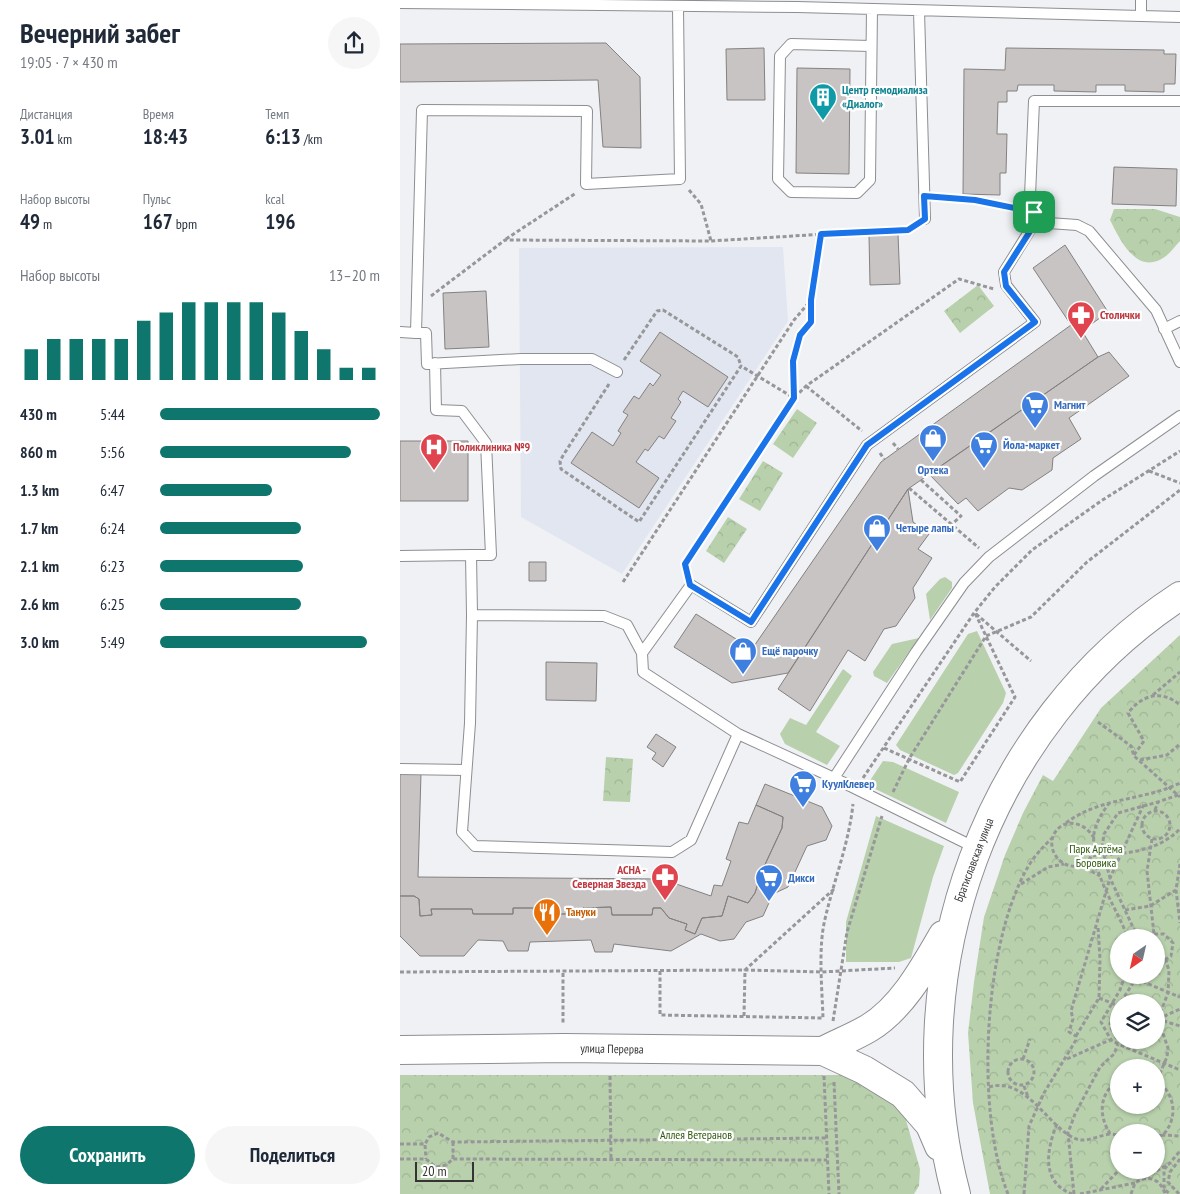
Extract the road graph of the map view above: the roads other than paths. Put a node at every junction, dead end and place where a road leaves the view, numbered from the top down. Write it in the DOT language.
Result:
graph roads {
  1 [pos="1141,0"];
  2 [pos="426,2"];
  3 [pos="400,3"];
  4 [pos="652,3"];
  5 [pos="857,4"];
  6 [pos="678,7"];
  7 [pos="872,9"];
  8 [pos="919,11"];
  9 [pos="1141,15"];
  10 [pos="1180,17"];
  11 [pos="871,46"];
  12 [pos="1180,101"];
  13 [pos="1035,217"];
  14 [pos="925,219"];
  15 [pos="1180,321"];
  16 [pos="1164,329"];
  17 [pos="400,332"];
  18 [pos="416,333"];
  19 [pos="1180,362"];
  20 [pos="435,363"];
  21 [pos="617,372"];
  22 [pos="1180,416"];
  23 [pos="471,555"];
  24 [pos="400,556"];
  25 [pos="1180,596"];
  26 [pos="472,615"];
  27 [pos="642,652"];
  28 [pos="738,734"];
  29 [pos="400,769"];
  30 [pos="466,770"];
  31 [pos="834,778"];
  32 [pos="976,848"];
  33 [pos="954,914"];
  34 [pos="400,1050"];
  35 [pos="829,1057"];
  36 [pos="949,1168"];
  37 [pos="956,1194"];
  1 -- 9 [label="lane"];
  2 -- 3 [label="lane"];
  2 -- 4 [label="lane"];
  4 -- 6 [label="lane"];
  5 -- 6 [label="lane"];
  5 -- 7 [label="lane"];
  6 -- 18 [label="lane"];
  7 -- 8 [label="lane"];
  7 -- 11 [label="lane"];
  8 -- 9 [label="lane"];
  8 -- 14 [label="lane"];
  9 -- 10 [label="lane"];
  11 -- 11 [label="lane"];
  12 -- 13 [label="lane"];
  13 -- 16 [label="lane"];
  13 -- 27 [label="lane"];
  15 -- 16 [label="lane"];
  16 -- 19 [label="lane"];
  17 -- 18 [label="lane"];
  18 -- 20 [label="lane"];
  20 -- 21 [label="lane"];
  20 -- 23 [label="lane"];
  22 -- 31 [label="lane"];
  23 -- 24 [label="lane"];
  23 -- 26 [label="lane"];
  25 -- 32 [label="main road, Братиславская улица"];
  26 -- 27 [label="lane"];
  26 -- 30 [label="lane"];
  27 -- 28 [label="lane"];
  28 -- 30 [label="lane"];
  28 -- 31 [label="lane"];
  29 -- 30 [label="lane"];
  31 -- 32 [label="lane"];
  32 -- 33 [label="main road, Братиславская улица"];
  33 -- 35 [label="main road, улица Перерва"];
  33 -- 36 [label="main road, Братиславская улица"];
  34 -- 35 [label="main road, улица Перерва"];
  35 -- 36 [label="main road, улица Перерва"];
  36 -- 37 [label="main road, Братиславская улица"];
}
